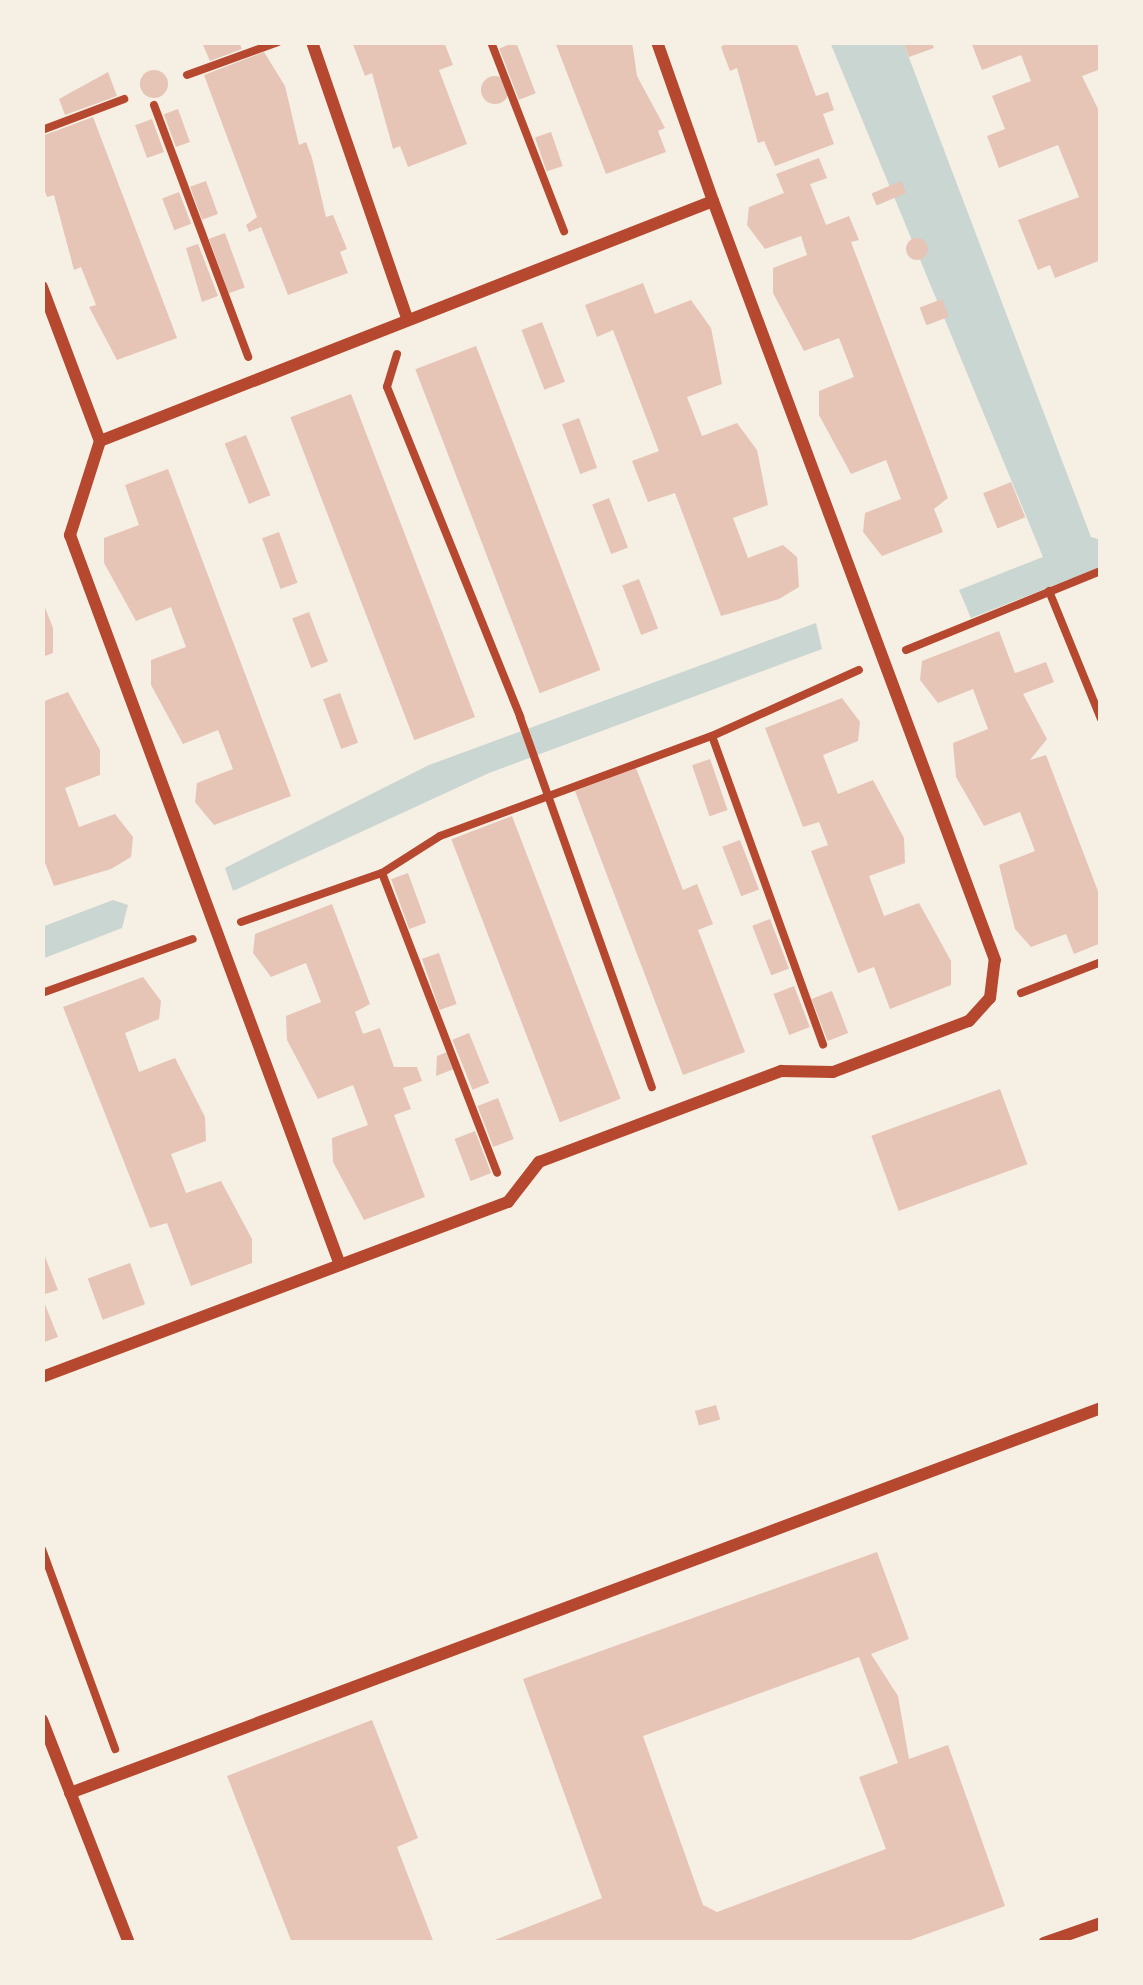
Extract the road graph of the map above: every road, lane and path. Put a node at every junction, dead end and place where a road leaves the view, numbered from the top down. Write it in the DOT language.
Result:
graph roads {
  1 [pos="278,42"];
  2 [pos="312,42"];
  3 [pos="490,42"];
  4 [pos="658,42"];
  5 [pos="187,75"];
  6 [pos="124,100"];
  7 [pos="154,105"];
  8 [pos="42,130"];
  9 [pos="713,201"];
  10 [pos="573,255"];
  11 [pos="42,286"];
  12 [pos="407,318"];
  13 [pos="256,378"];
  14 [pos="100,441"];
  15 [pos="1101,571"];
  16 [pos="1048,592"];
  17 [pos="879,662"];
  18 [pos="1101,719"];
  19 [pos="712,736"];
  20 [pos="548,796"];
  21 [pos="382,872"];
  22 [pos="216,931"];
  23 [pos="1101,962"];
  24 [pos="42,993"];
  25 [pos="990,998"];
  26 [pos="833,1072"];
  27 [pos="663,1117"];
  28 [pos="508,1202"];
  29 [pos="340,1265"];
  30 [pos="42,1377"];
  31 [pos="1101,1408"];
  32 [pos="42,1549"];
  33 [pos="42,1720"];
  34 [pos="124,1773"];
  35 [pos="70,1793"];
  36 [pos="1101,1923"];
  37 [pos="129,1943"];
  38 [pos="1044,1943"];
  1 -- 5 [label="path"];
  2 -- 12 [label="street"];
  3 -- 10 [label="path"];
  4 -- 9 [label="street"];
  6 -- 8 [label="path"];
  7 -- 13 [label="path"];
  9 -- 10 [label="street"];
  9 -- 17 [label="street"];
  10 -- 12 [label="street"];
  11 -- 14 [label="street"];
  12 -- 13 [label="street"];
  12 -- 20 [label="path"];
  13 -- 14 [label="street"];
  14 -- 22 [label="street"];
  15 -- 16 [label="path"];
  16 -- 17 [label="path"];
  16 -- 18 [label="path"];
  17 -- 19 [label="path"];
  17 -- 25 [label="street"];
  19 -- 20 [label="path"];
  19 -- 26 [label="path"];
  20 -- 21 [label="path"];
  20 -- 27 [label="path"];
  21 -- 22 [label="path"];
  21 -- 28 [label="path"];
  22 -- 24 [label="path"];
  22 -- 29 [label="street"];
  23 -- 25 [label="path"];
  25 -- 26 [label="street"];
  26 -- 27 [label="street"];
  27 -- 28 [label="street"];
  28 -- 29 [label="street"];
  29 -- 30 [label="street"];
  31 -- 34 [label="street"];
  32 -- 34 [label="path"];
  33 -- 35 [label="street"];
  34 -- 35 [label="street"];
  35 -- 37 [label="street"];
  36 -- 38 [label="street"];
}
